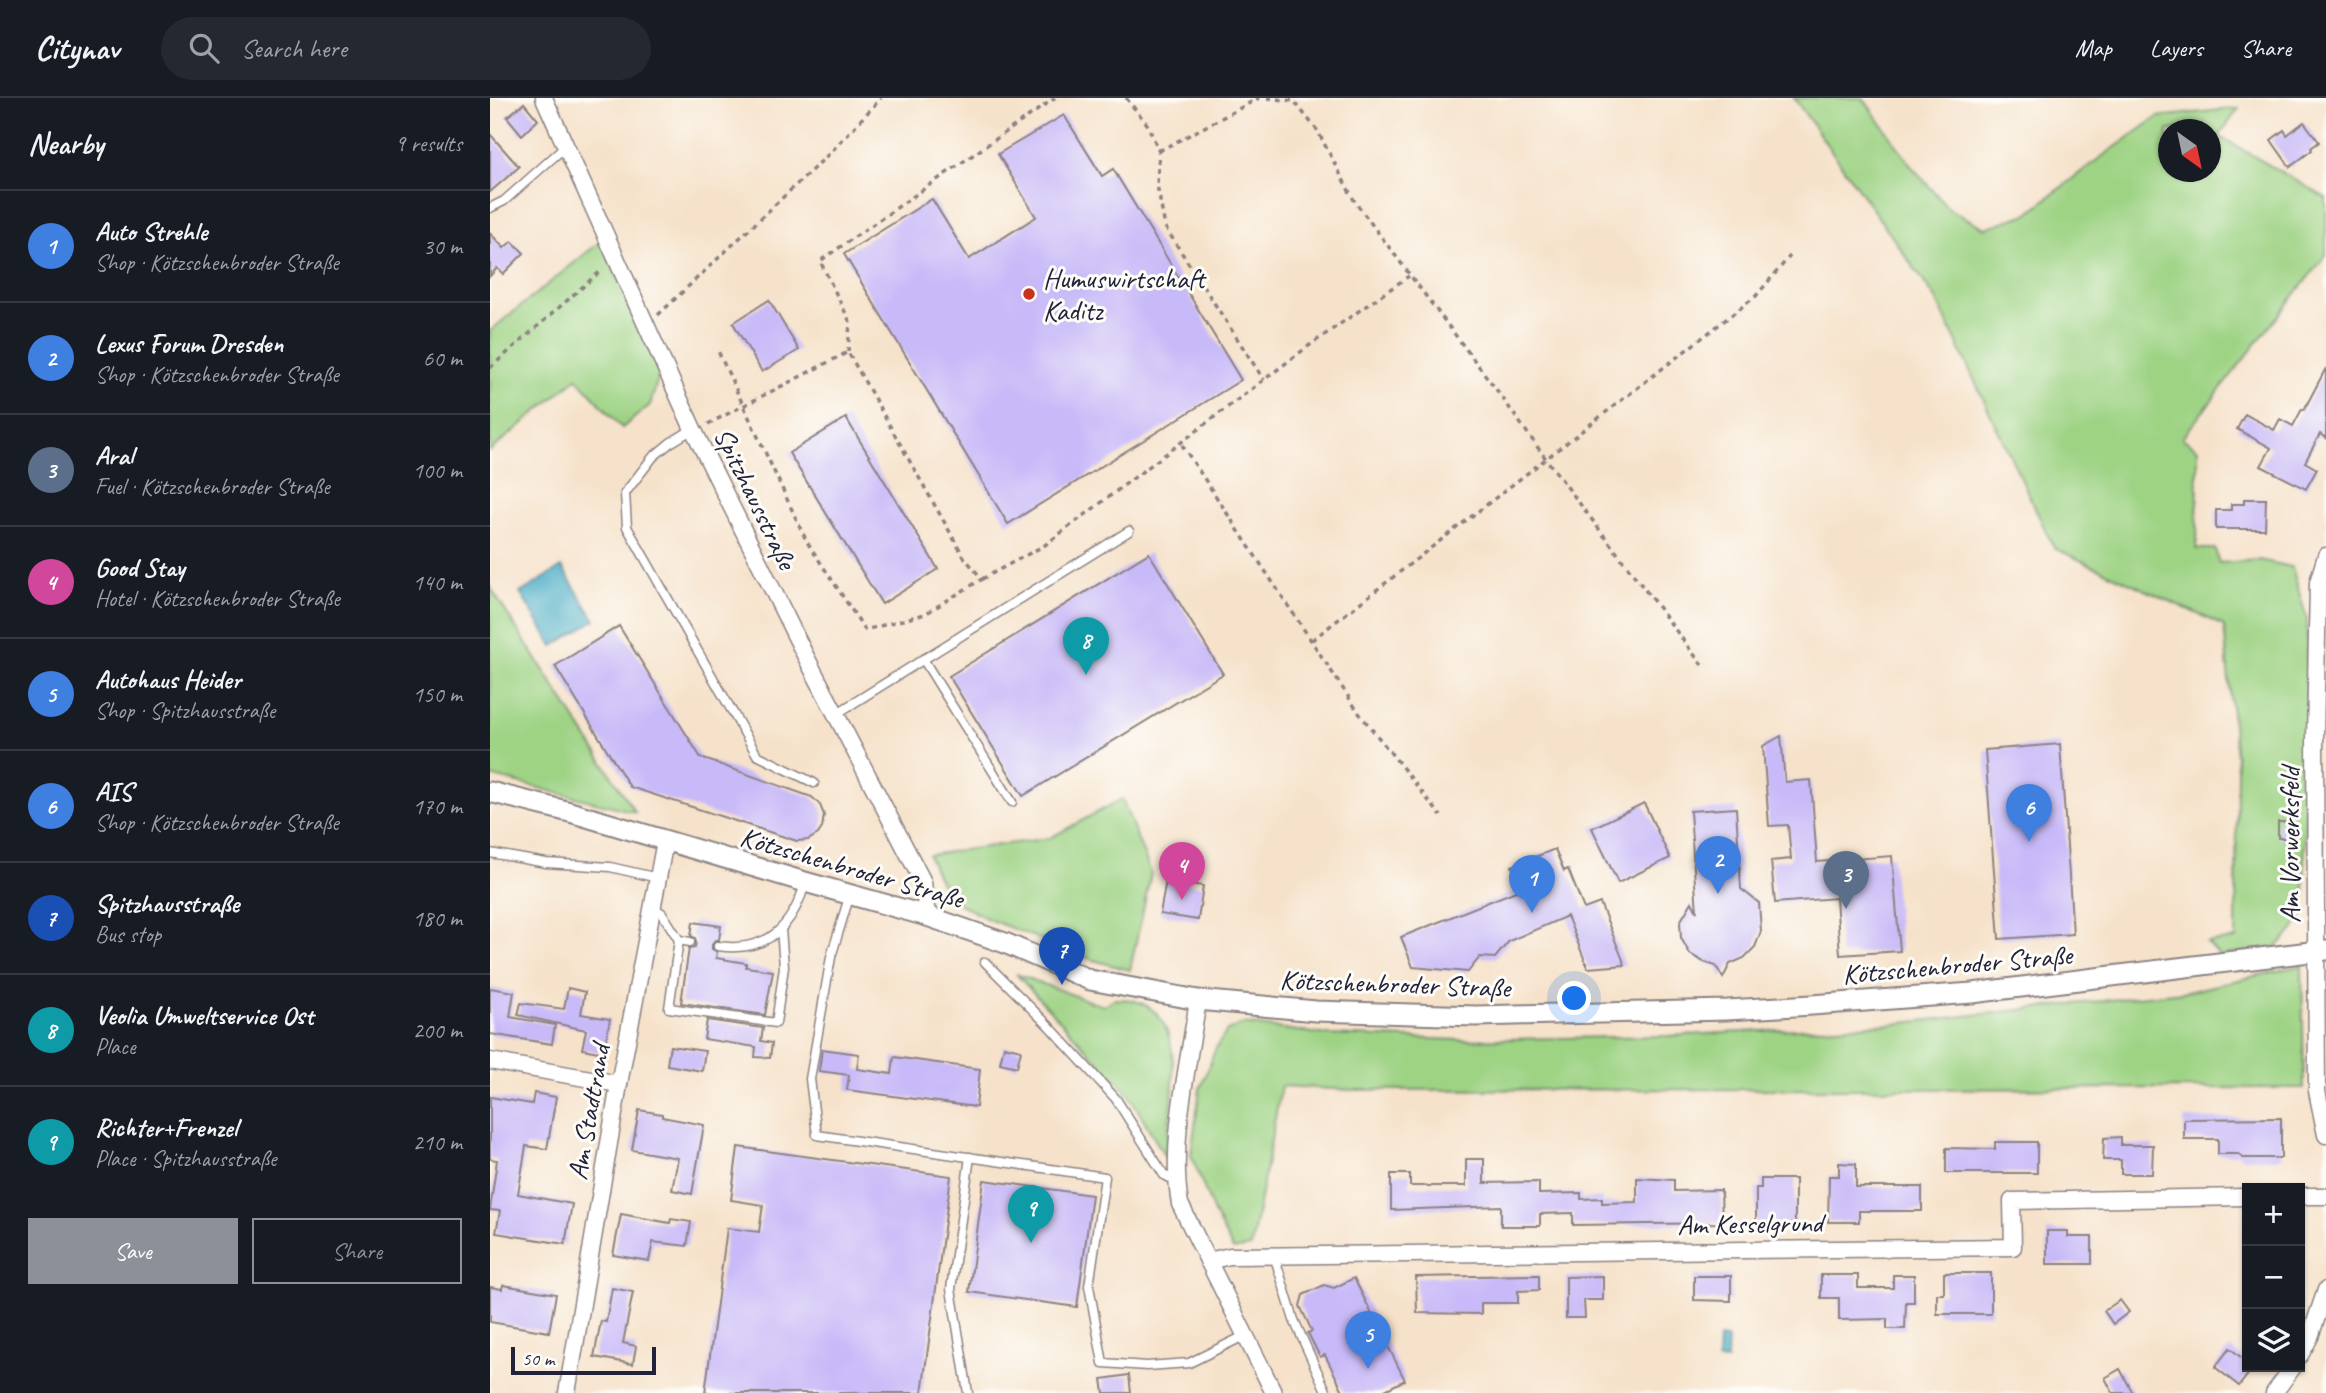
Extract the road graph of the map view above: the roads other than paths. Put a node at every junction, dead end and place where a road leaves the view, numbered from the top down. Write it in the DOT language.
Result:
graph roads {
  1 [pos="544,98"];
  2 [pos="566,146"];
  3 [pos="490,208"];
  4 [pos="693,429"];
  5 [pos="1129,531"];
  6 [pos="2326,556"];
  7 [pos="923,659"];
  8 [pos="836,715"];
  9 [pos="2320,736"];
  10 [pos="814,783"];
  11 [pos="490,792"];
  12 [pos="1012,802"];
  13 [pos="665,841"];
  14 [pos="490,853"];
  15 [pos="658,878"];
  16 [pos="805,882"];
  17 [pos="850,894"];
  18 [pos="653,907"];
  19 [pos="927,916"];
  20 [pos="2326,919"];
  21 [pos="781,929"];
  22 [pos="679,940"];
  23 [pos="690,942"];
  24 [pos="718,946"];
  25 [pos="2321,950"];
  26 [pos="985,962"];
  27 [pos="1198,1000"];
  28 [pos="490,1061"];
  29 [pos="619,1084"];
  30 [pos="2326,1135"];
  31 [pos="970,1157"];
  32 [pos="1176,1181"];
  33 [pos="2305,1196"];
  34 [pos="2326,1196"];
  35 [pos="2242,1197"];
  36 [pos="1274,1255"];
  37 [pos="1208,1261"];
  38 [pos="2326,1290"];
  39 [pos="1246,1335"];
  40 [pos="2305,1346"];
  41 [pos="2290,1372"];
  42 [pos="566,1393"];
  43 [pos="968,1393"];
  44 [pos="1274,1393"];
  45 [pos="1327,1393"];
  46 [pos="2274,1393"];
  1 -- 2 [label="street, Spitzhausstraße"];
  2 -- 3 [label="lane"];
  2 -- 4 [label="street, Spitzhausstraße"];
  4 -- 8 [label="street, Spitzhausstraße"];
  4 -- 10 [label="lane"];
  5 -- 7 [label="lane"];
  6 -- 9 [label="street, Am Vorwerksfeld"];
  7 -- 8 [label="lane"];
  7 -- 12 [label="lane"];
  8 -- 19 [label="street, Spitzhausstraße"];
  9 -- 25 [label="street, Am Vorwerksfeld"];
  11 -- 13 [label="street, Kötzschenbroder Straße"];
  13 -- 15 [label="street, Am Stadtrand"];
  13 -- 16 [label="street, Kötzschenbroder Straße"];
  14 -- 15 [label="lane"];
  15 -- 18 [label="street, Am Stadtrand"];
  16 -- 17 [label="street, Kötzschenbroder Straße"];
  16 -- 21 [label="lane"];
  17 -- 19 [label="street, Kötzschenbroder Straße"];
  17 -- 31 [label="lane"];
  18 -- 22 [label="lane"];
  18 -- 29 [label="street, Am Stadtrand"];
  19 -- 27 [label="street, Kötzschenbroder Straße"];
  20 -- 25 [label="street"];
  21 -- 22 [label="lane"];
  21 -- 24 [label="lane"];
  22 -- 23 [label="lane"];
  25 -- 27 [label="street, Kötzschenbroder Straße"];
  25 -- 30 [label="street, Am Vorwerksfeld"];
  26 -- 32 [label="lane"];
  27 -- 32 [label="street"];
  28 -- 29 [label="street"];
  29 -- 42 [label="street, Am Stadtrand"];
  31 -- 39 [label="lane"];
  31 -- 43 [label="lane"];
  32 -- 37 [label="street"];
  33 -- 34 [label="street"];
  35 -- 36 [label="street, Am Kesselgrund"];
  36 -- 37 [label="street, Am Kesselgrund"];
  36 -- 45 [label="lane"];
  37 -- 39 [label="street"];
  38 -- 40 [label="street"];
  39 -- 44 [label="street"];
  41 -- 46 [label="street"];
}
